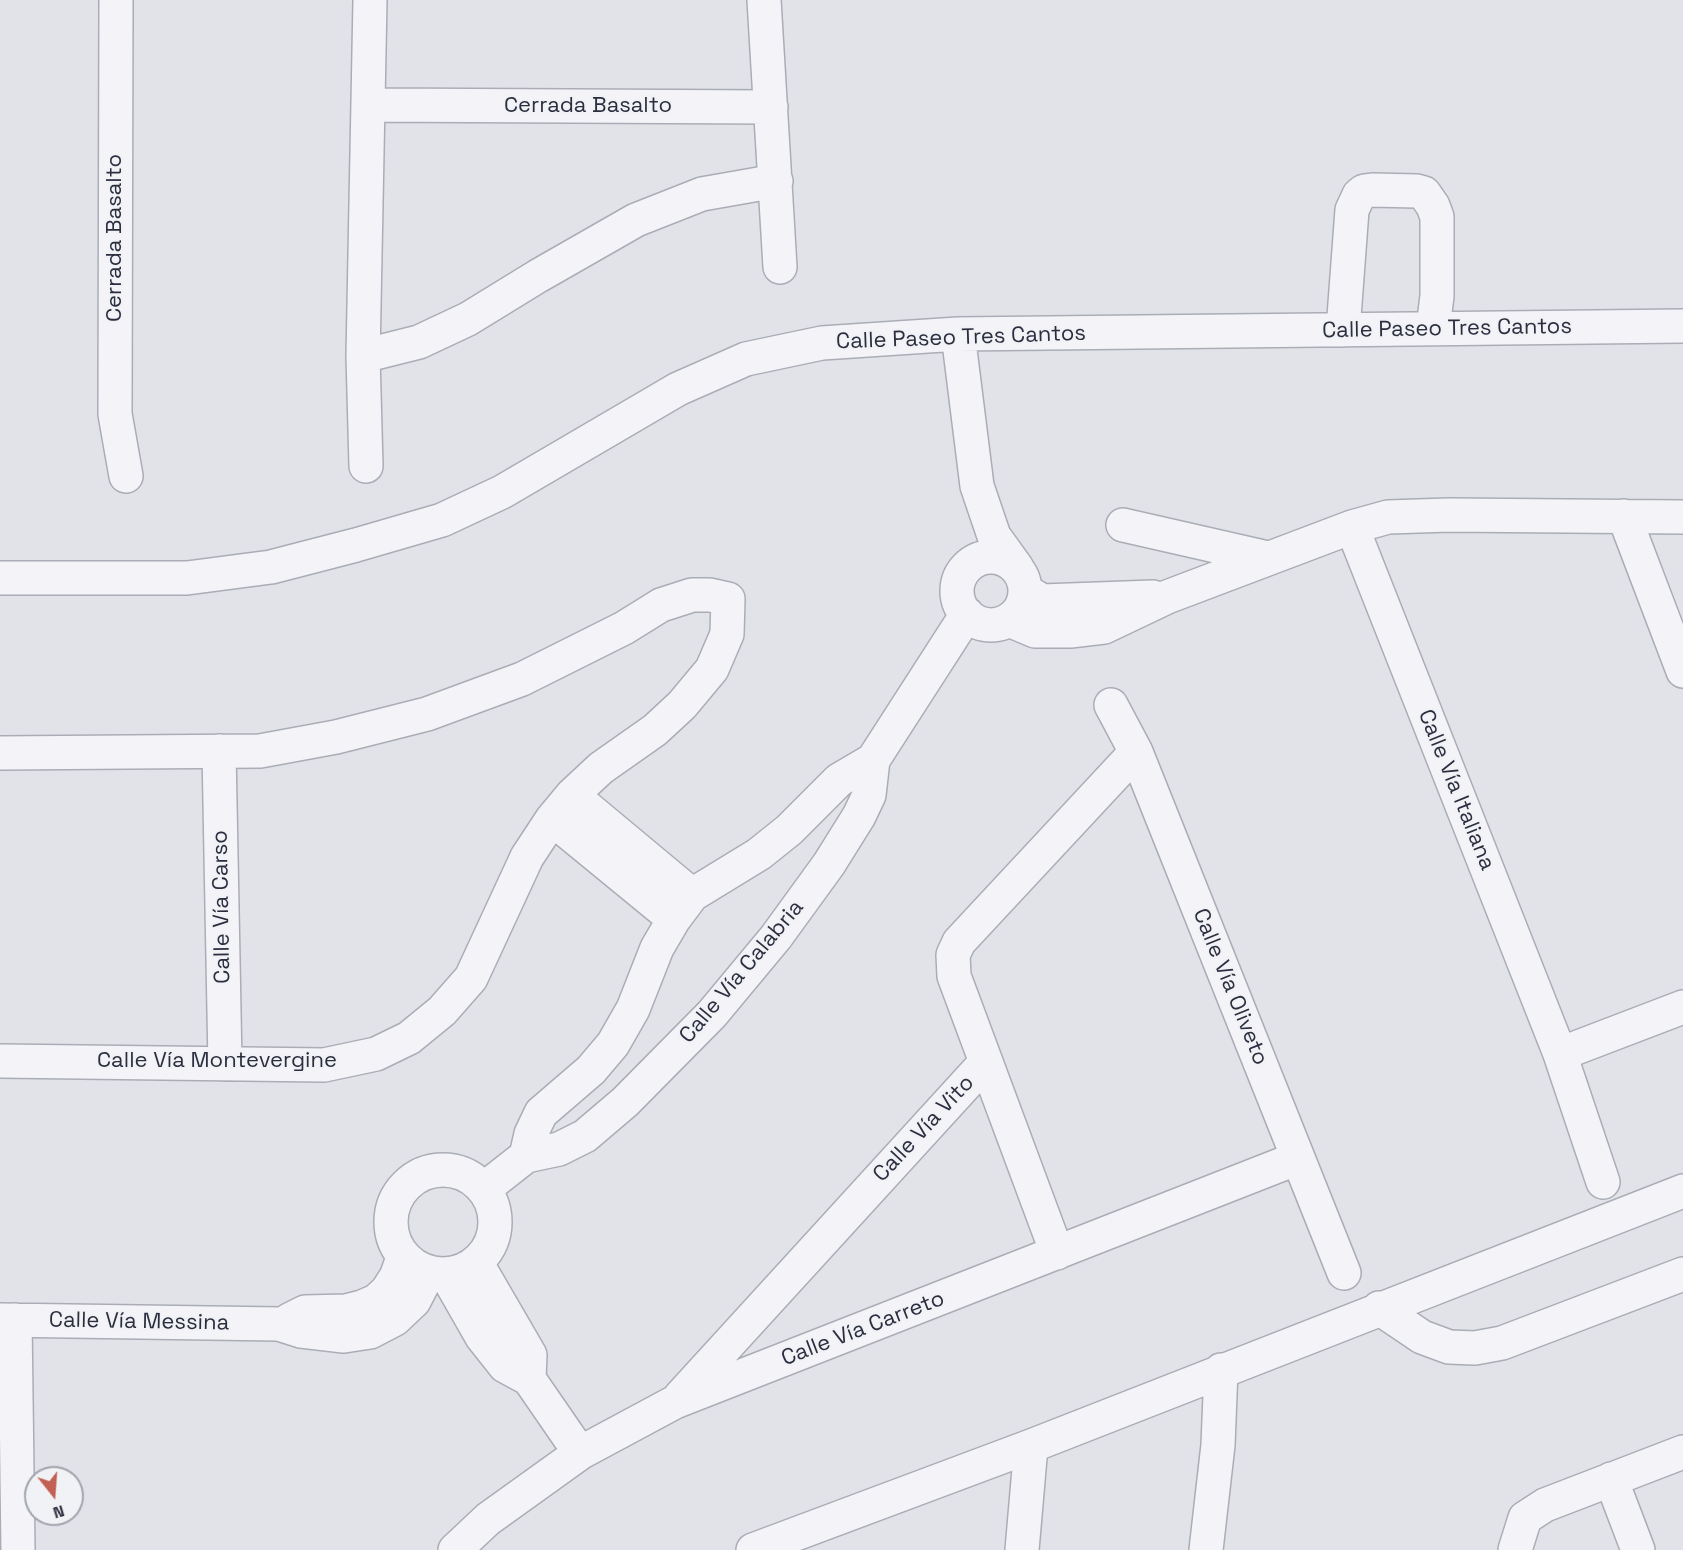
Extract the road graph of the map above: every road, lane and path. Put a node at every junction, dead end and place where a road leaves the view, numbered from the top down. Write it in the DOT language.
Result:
graph roads {
  1 [pos="116,0"];
  2 [pos="370,0"];
  3 [pos="764,0"];
  4 [pos="369,105"];
  5 [pos="771,107"];
  6 [pos="776,181"];
  7 [pos="780,267"];
  8 [pos="1683,326"];
  9 [pos="1433,328"];
  10 [pos="1343,330"];
  11 [pos="958,333"];
  12 [pos="363,356"];
  13 [pos="366,466"];
  14 [pos="126,476"];
  15 [pos="977,486"];
  16 [pos="1624,516"];
  17 [pos="1683,517"];
  18 [pos="1123,525"];
  19 [pos="1352,527"];
  20 [pos="1268,558"];
  21 [pos="961,575"];
  22 [pos="0,578"];
  23 [pos="1021,579"];
  24 [pos="1167,597"];
  25 [pos="967,614"];
  26 [pos="1009,620"];
  27 [pos="1683,671"];
  28 [pos="1111,705"];
  29 [pos="219,751"];
  30 [pos="1136,752"];
  31 [pos="0,753"];
  32 [pos="873,760"];
  33 [pos="562,807"];
  34 [pos="683,907"];
  35 [pos="1683,1007"];
  36 [pos="1560,1054"];
  37 [pos="0,1061"];
  38 [pos="986,1062"];
  39 [pos="225,1064"];
  40 [pos="591,1070"];
  41 [pos="625,1102"];
  42 [pos="526,1156"];
  43 [pos="1298,1158"];
  44 [pos="1603,1182"];
  45 [pos="484,1189"];
  46 [pos="1683,1191"];
  47 [pos="1057,1253"];
  48 [pos="476,1262"];
  49 [pos="426,1268"];
  50 [pos="1344,1273"];
  51 [pos="1683,1274"];
  52 [pos="1379,1308"];
  53 [pos="8,1320"];
  54 [pos="1221,1370"];
  55 [pos="529,1379"];
  56 [pos="675,1402"];
  57 [pos="1031,1446"];
  58 [pos="1683,1452"];
  59 [pos="580,1453"];
  60 [pos="1611,1479"];
  61 [pos="18,1550"];
  62 [pos="455,1550"];
  63 [pos="753,1550"];
  64 [pos="1022,1550"];
  65 [pos="1206,1550"];
  66 [pos="1515,1550"];
  67 [pos="1638,1550"];
  1 -- 14 [label="street, Cerrada Basalto"];
  2 -- 4 [label="street"];
  3 -- 5 [label="street"];
  4 -- 5 [label="street, Cerrada Basalto"];
  4 -- 12 [label="street"];
  5 -- 6 [label="street"];
  6 -- 7 [label="street"];
  6 -- 12 [label="street"];
  8 -- 9 [label="street, Calle Paseo Tres Cantos"];
  9 -- 10 [label="street, Calle Paseo Tres Cantos"];
  9 -- 10 [label="street"];
  10 -- 11 [label="street, Calle Paseo Tres Cantos"];
  11 -- 15 [label="street"];
  11 -- 22 [label="street, Calle Paseo Tres Cantos"];
  12 -- 13 [label="street"];
  15 -- 21 [label="street"];
  15 -- 23 [label="street"];
  16 -- 17 [label="street"];
  16 -- 19 [label="street"];
  16 -- 27 [label="street"];
  18 -- 20 [label="street"];
  19 -- 20 [label="street"];
  19 -- 36 [label="street, Calle Vía Italiana"];
  20 -- 24 [label="street"];
  21 -- 23 [label="street"];
  21 -- 25 [label="street"];
  23 -- 24 [label="street"];
  23 -- 26 [label="street"];
  24 -- 26 [label="street"];
  25 -- 26 [label="street"];
  25 -- 32 [label="street, Calle Vía Calabria"];
  28 -- 30 [label="street, Calle Vía Oliveto"];
  29 -- 31 [label="street, Calle Vía Montevergine"];
  29 -- 33 [label="street, Calle Vía Montevergine"];
  29 -- 39 [label="street, Calle Vía Carso"];
  30 -- 38 [label="street, Calle Vía Vito"];
  30 -- 43 [label="street, Calle Vía Oliveto"];
  32 -- 34 [label="street, Calle Vía Calabria"];
  32 -- 41 [label="street, Calle Vía Calabria"];
  33 -- 34 [label="street"];
  33 -- 39 [label="street, Calle Vía Montevergine"];
  34 -- 40 [label="street, Calle Vía Calabria"];
  35 -- 36 [label="street"];
  36 -- 44 [label="street, Calle Vía Italiana"];
  37 -- 39 [label="street, Calle Vía Montevergine"];
  38 -- 47 [label="street"];
  38 -- 56 [label="street, Calle Vía Vito"];
  40 -- 41 [label="street"];
  40 -- 42 [label="street, Calle Vía Calabria"];
  41 -- 42 [label="street, Calle Vía Calabria"];
  42 -- 45 [label="street, Calle Vía Calabria"];
  43 -- 47 [label="street, Calle Vía Carreto"];
  43 -- 50 [label="street, Calle Vía Oliveto"];
  45 -- 48 [label="street"];
  45 -- 49 [label="street"];
  46 -- 52 [label="street"];
  47 -- 56 [label="street, Calle Vía Carreto"];
  48 -- 49 [label="street"];
  48 -- 55 [label="street"];
  49 -- 53 [label="street, Calle Vía Messina"];
  49 -- 55 [label="street"];
  51 -- 52 [label="street"];
  52 -- 54 [label="street"];
  53 -- 61 [label="street"];
  54 -- 57 [label="street"];
  54 -- 65 [label="street"];
  55 -- 59 [label="street"];
  56 -- 59 [label="street, Calle Vía Carreto"];
  57 -- 63 [label="street"];
  57 -- 64 [label="street"];
  58 -- 60 [label="street"];
  59 -- 62 [label="street, Calle Vía Carreto"];
  60 -- 66 [label="street"];
  60 -- 67 [label="street"];
}
